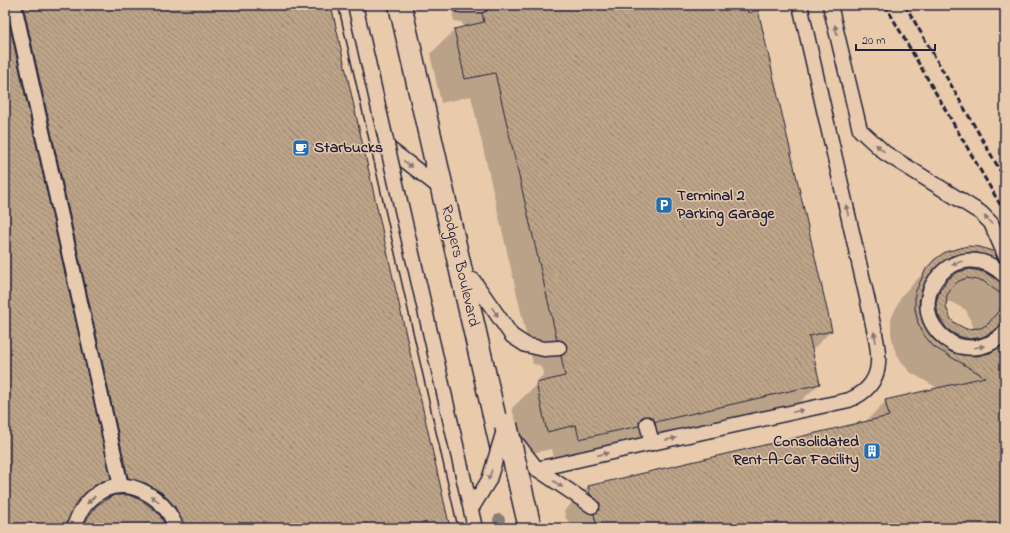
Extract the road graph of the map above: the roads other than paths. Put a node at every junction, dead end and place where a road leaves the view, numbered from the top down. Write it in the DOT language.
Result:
graph roads {
  1 [pos="14,5"];
  2 [pos="346,5"];
  3 [pos="355,5"];
  4 [pos="400,5"];
  5 [pos="412,5"];
  6 [pos="460,5"];
  7 [pos="800,5"];
  8 [pos="830,5"];
  9 [pos="481,6"];
  10 [pos="377,140"];
  11 [pos="443,190"];
  12 [pos="1005,255"];
  13 [pos="1005,276"];
  14 [pos="473,280"];
  15 [pos="1005,332"];
  16 [pos="559,348"];
  17 [pos="500,420"];
  18 [pos="647,424"];
  19 [pos="652,443"];
  20 [pos="537,469"];
  21 [pos="121,486"];
  22 [pos="592,506"];
  23 [pos="471,509"];
  24 [pos="74,528"];
  25 [pos="177,528"];
  26 [pos="466,528"];
  27 [pos="475,528"];
  28 [pos="520,528"];
  29 [pos="530,528"];
  1 -- 21 [label="lane"];
  2 -- 10 [label="lane"];
  3 -- 23 [label="lane, bridge"];
  4 -- 11 [label="street, Rodgers Boulevard"];
  5 -- 14 [label="street"];
  6 -- 9 [label="lane"];
  19 -- 7 [label="lane, one-way"];
  12 -- 8 [label="lane, one-way"];
  10 -- 11 [label="lane, one-way"];
  10 -- 26 [label="lane"];
  11 -- 17 [label="street, Rodgers Boulevard"];
  13 -- 15 [label="lane, one-way"];
  14 -- 16 [label="lane, one-way"];
  14 -- 17 [label="street"];
  17 -- 20 [label="lane"];
  17 -- 23 [label="lane, one-way, bridge"];
  17 -- 28 [label="street, Rodgers Boulevard"];
  17 -- 29 [label="street, bridge"];
  18 -- 19 [label="lane"];
  20 -- 19 [label="lane, one-way"];
  20 -- 22 [label="lane, one-way"];
  21 -- 24 [label="lane, one-way"];
  25 -- 21 [label="lane, one-way"];
  23 -- 27 [label="lane, bridge"];
}
